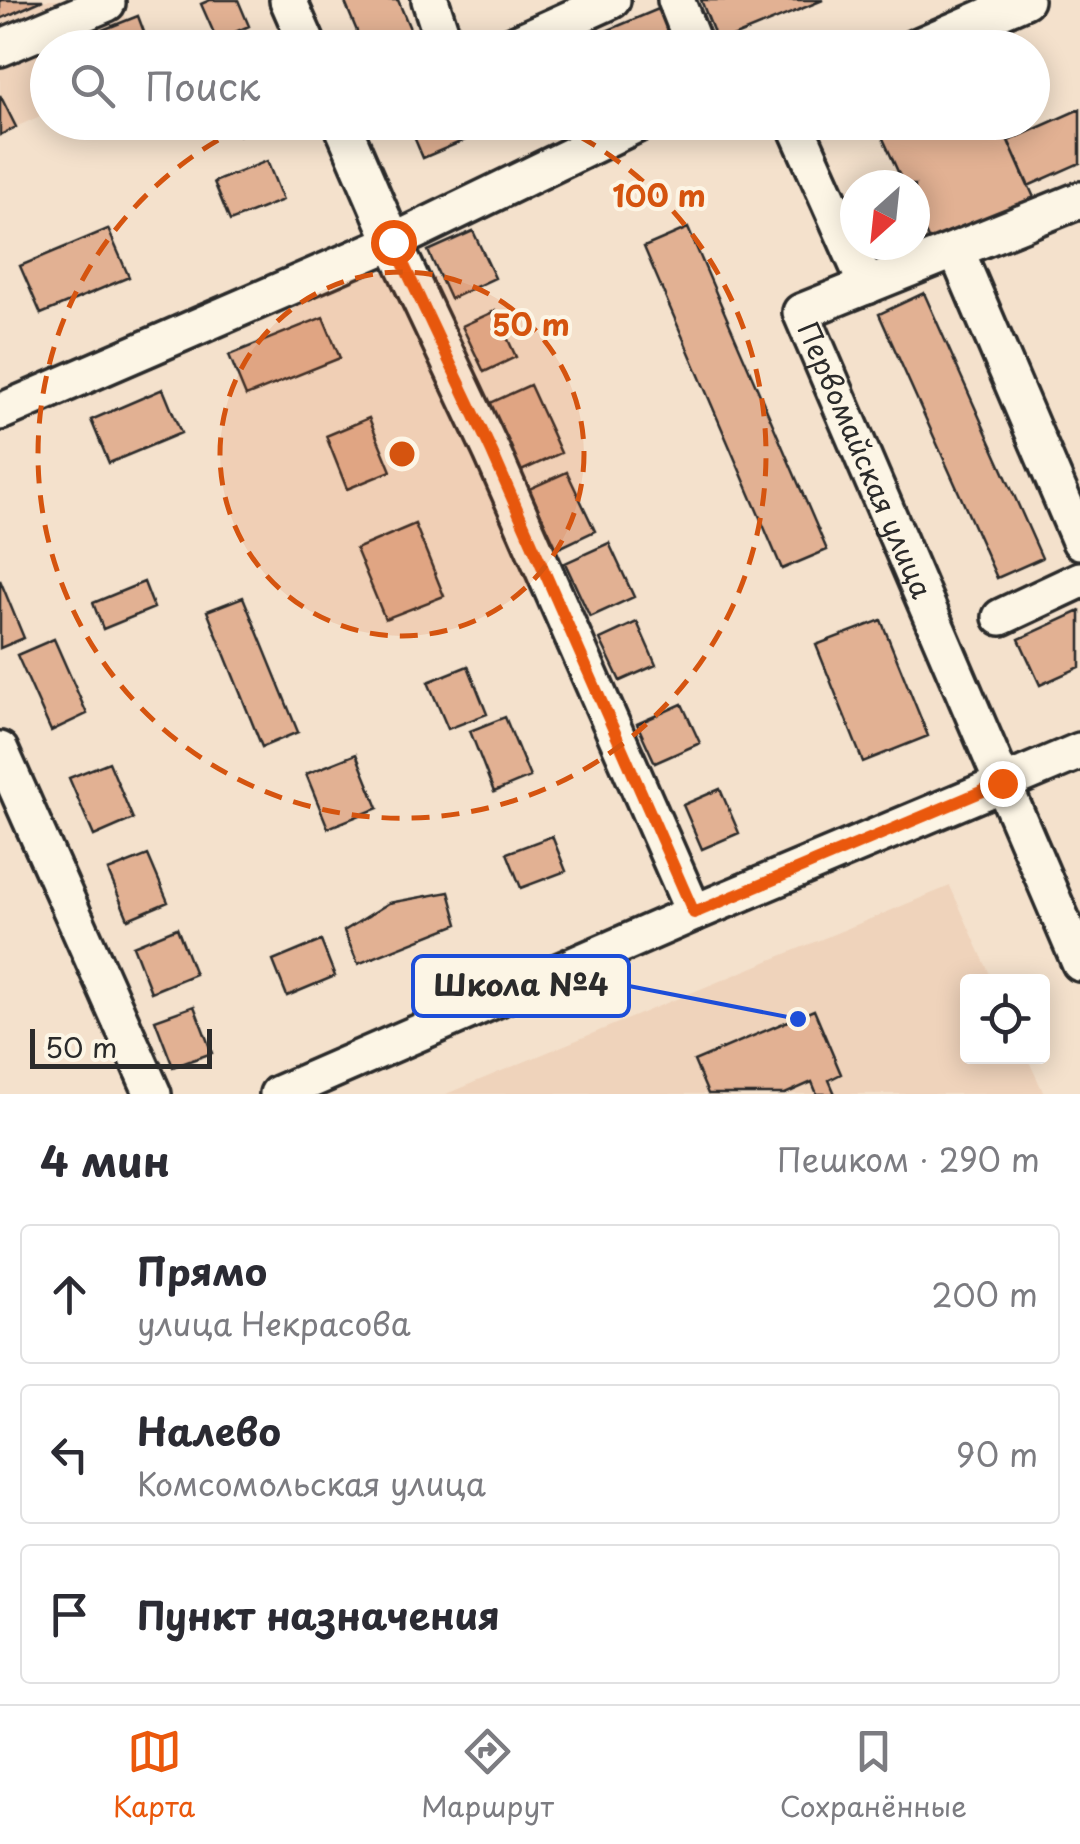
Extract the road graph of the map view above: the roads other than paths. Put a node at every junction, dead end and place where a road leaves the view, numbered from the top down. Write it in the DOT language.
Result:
graph roads {
  1 [pos="105,0"];
  2 [pos="288,0"];
  3 [pos="430,0"];
  4 [pos="612,0"];
  5 [pos="676,0"];
  6 [pos="1025,0"];
  7 [pos="43,30"];
  8 [pos="301,30"];
  9 [pos="440,30"];
  10 [pos="546,30"];
  11 [pos="688,30"];
  12 [pos="956,30"];
  13 [pos="30,35"];
  14 [pos="0,48"];
  15 [pos="349,140"];
  16 [pos="604,140"];
  17 [pos="802,140"];
  18 [pos="1080,200"];
  19 [pos="393,242"];
  20 [pos="956,250"];
  21 [pos="867,286"];
  22 [pos="0,412"];
  23 [pos="1080,541"];
  24 [pos="1080,580"];
  25 [pos="1001,617"];
  26 [pos="0,750"];
  27 [pos="1080,751"];
  28 [pos="1002,783"];
  29 [pos="694,913"];
  30 [pos="1079,959"];
  31 [pos="152,1094"];
  32 [pos="278,1094"];
  1 -- 7 [label="street"];
  2 -- 8 [label="street"];
  3 -- 9 [label="street"];
  4 -- 10 [label="street"];
  5 -- 11 [label="street"];
  6 -- 12 [label="street"];
  13 -- 14 [label="street"];
  15 -- 19 [label="street"];
  16 -- 19 [label="street"];
  17 -- 21 [label="street"];
  18 -- 20 [label="street"];
  19 -- 22 [label="street"];
  19 -- 29 [label="street"];
  20 -- 21 [label="street"];
  20 -- 23 [label="street"];
  21 -- 28 [label="street, Первомайская улица"];
  24 -- 25 [label="street"];
  26 -- 31 [label="street"];
  27 -- 28 [label="street"];
  28 -- 29 [label="street"];
  28 -- 30 [label="street"];
  29 -- 32 [label="street"];
}
